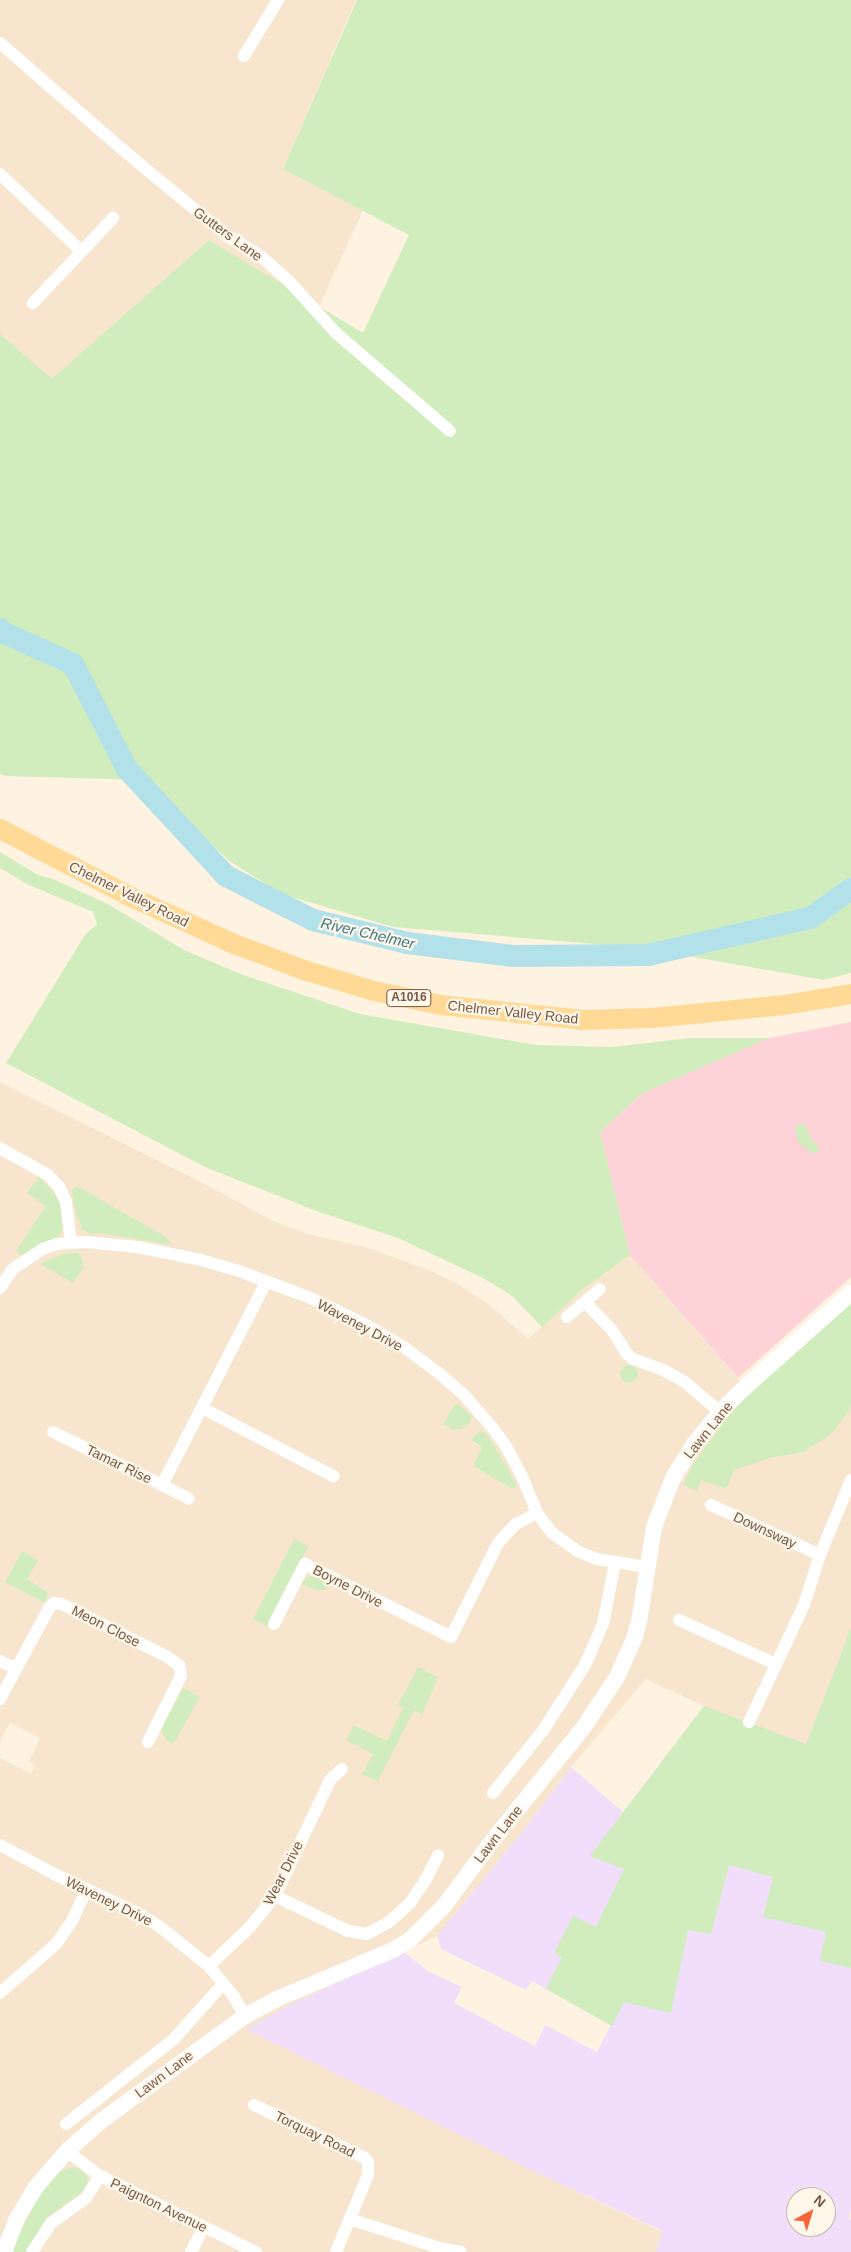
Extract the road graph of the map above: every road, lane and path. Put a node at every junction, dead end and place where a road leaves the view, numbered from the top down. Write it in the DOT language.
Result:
graph roads {
  1 [pos="278,0"];
  2 [pos="0,43"];
  3 [pos="244,56"];
  4 [pos="0,174"];
  5 [pos="112,218"];
  6 [pos="81,251"];
  7 [pos="33,303"];
  8 [pos="450,431"];
  9 [pos="0,829"];
  10 [pos="851,994"];
  11 [pos="0,1148"];
  12 [pos="71,1242"];
  13 [pos="267,1281"];
  14 [pos="0,1288"];
  15 [pos="600,1289"];
  16 [pos="851,1293"];
  17 [pos="585,1302"];
  18 [pos="567,1317"];
  19 [pos="202,1408"];
  20 [pos="720,1412"];
  21 [pos="53,1432"];
  22 [pos="333,1476"];
  23 [pos="851,1480"];
  24 [pos="162,1485"];
  25 [pos="189,1499"];
  26 [pos="711,1505"];
  27 [pos="537,1513"];
  28 [pos="820,1555"];
  29 [pos="615,1562"];
  30 [pos="647,1567"];
  31 [pos="679,1620"];
  32 [pos="274,1624"];
  33 [pos="0,1661"];
  34 [pos="776,1664"];
  35 [pos="15,1668"];
  36 [pos="0,1700"];
  37 [pos="749,1722"];
  38 [pos="148,1742"];
  39 [pos="342,1770"];
  40 [pos="493,1793"];
  41 [pos="0,1845"];
  42 [pos="438,1855"];
  43 [pos="87,1889"];
  44 [pos="275,1896"];
  45 [pos="209,1966"];
  46 [pos="223,1984"];
  47 [pos="0,1993"];
  48 [pos="245,2016"];
  49 [pos="254,2105"];
  50 [pos="66,2124"];
  51 [pos="67,2151"];
  52 [pos="100,2176"];
  53 [pos="350,2218"];
  54 [pos="204,2227"];
  55 [pos="4,2252"];
  56 [pos="32,2252"];
  57 [pos="191,2252"];
  58 [pos="256,2252"];
  59 [pos="336,2252"];
  60 [pos="461,2252"];
  1 -- 3 [label="street"];
  2 -- 8 [label="street, Gutters Lane"];
  4 -- 6 [label="street"];
  5 -- 6 [label="street"];
  6 -- 7 [label="street"];
  9 -- 10 [label="main road, Chelmer Valley Road / A1016"];
  11 -- 12 [label="street"];
  12 -- 13 [label="street, Waveney Drive"];
  12 -- 14 [label="street, Waveney Drive"];
  13 -- 19 [label="street, Tamar Rise"];
  13 -- 27 [label="street, Waveney Drive"];
  15 -- 17 [label="street"];
  16 -- 20 [label="street, Lawn Lane"];
  17 -- 18 [label="street"];
  17 -- 20 [label="street"];
  19 -- 22 [label="street"];
  19 -- 24 [label="street, Tamar Rise"];
  20 -- 30 [label="street, Lawn Lane"];
  21 -- 24 [label="street, Tamar Rise"];
  23 -- 28 [label="street"];
  24 -- 25 [label="street"];
  26 -- 28 [label="street, Downsway"];
  27 -- 29 [label="street, Waveney Drive"];
  27 -- 32 [label="street, Boyne Drive"];
  28 -- 34 [label="street"];
  29 -- 30 [label="street, Waveney Drive"];
  29 -- 40 [label="street, Lawn Lane"];
  30 -- 48 [label="street, Lawn Lane"];
  31 -- 34 [label="street"];
  33 -- 35 [label="street"];
  34 -- 37 [label="street"];
  35 -- 36 [label="street, Meon Close"];
  35 -- 38 [label="street, Meon Close"];
  39 -- 44 [label="street, Wear Drive"];
  41 -- 43 [label="street, Waveney Drive"];
  42 -- 44 [label="street"];
  43 -- 45 [label="street, Waveney Drive"];
  43 -- 47 [label="street"];
  44 -- 45 [label="street, Wear Drive"];
  45 -- 46 [label="street, Waveney Drive"];
  46 -- 48 [label="street, Waveney Drive"];
  46 -- 50 [label="street, Lawn Lane"];
  48 -- 51 [label="street, Lawn Lane"];
  49 -- 53 [label="street, Torquay Road"];
  51 -- 52 [label="street, Paignton Avenue"];
  51 -- 55 [label="street, Lawn Lane"];
  52 -- 54 [label="street, Paignton Avenue"];
  52 -- 56 [label="street"];
  53 -- 59 [label="street, Torquay Road"];
  53 -- 60 [label="street"];
  54 -- 57 [label="street"];
  54 -- 58 [label="street, Paignton Avenue"];
}
